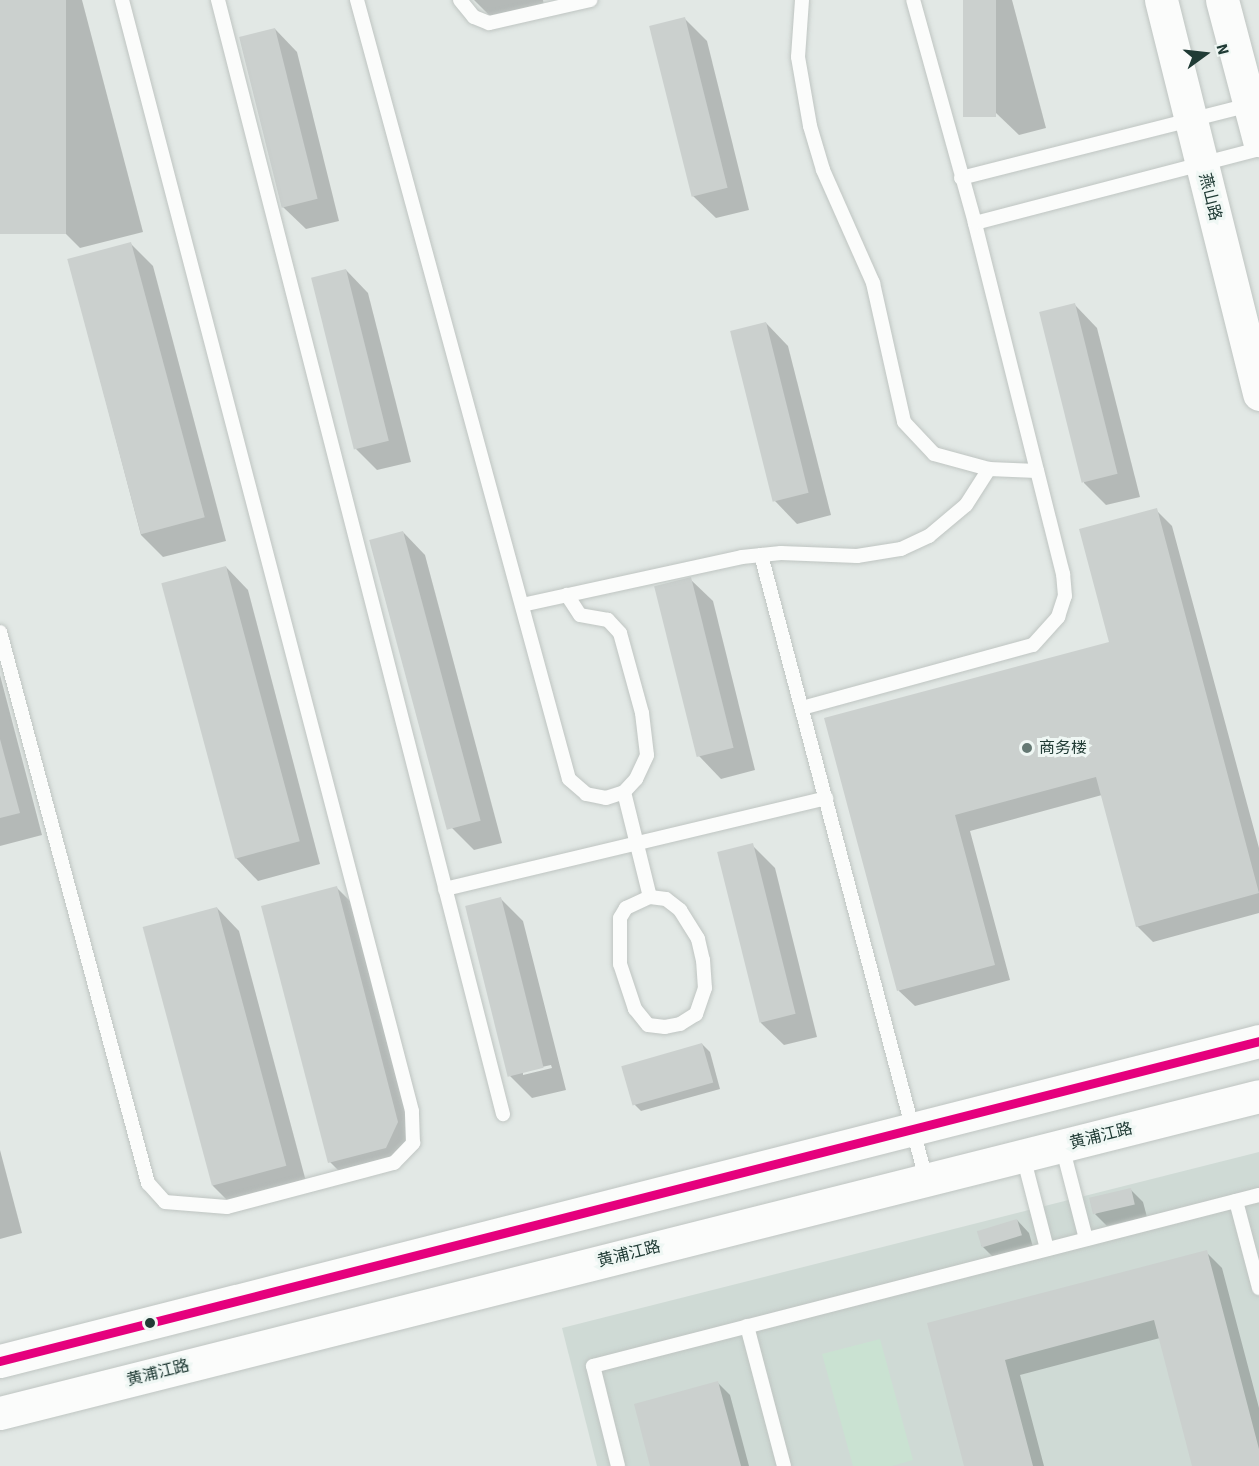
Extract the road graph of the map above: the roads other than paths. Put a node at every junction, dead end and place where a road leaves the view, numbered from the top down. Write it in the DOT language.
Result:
graph roads {
  1 [pos="122,0"];
  2 [pos="218,0"];
  3 [pos="357,0"];
  4 [pos="460,0"];
  5 [pos="590,0"];
  6 [pos="801,0"];
  7 [pos="913,0"];
  8 [pos="1161,0"];
  9 [pos="1222,0"];
  10 [pos="1250,105"];
  11 [pos="1191,120"];
  12 [pos="1259,140"];
  13 [pos="1259,149"];
  14 [pos="1202,164"];
  15 [pos="961,178"];
  16 [pos="975,224"];
  17 [pos="1259,394"];
  18 [pos="989,469"];
  19 [pos="1037,471"];
  20 [pos="761,555"];
  21 [pos="567,595"];
  22 [pos="522,605"];
  23 [pos="0,632"];
  24 [pos="802,708"];
  25 [pos="624,792"];
  26 [pos="826,798"];
  27 [pos="637,844"];
  28 [pos="445,889"];
  29 [pos="650,897"];
  30 [pos="1259,1041"];
  31 [pos="1259,1096"];
  32 [pos="503,1114"];
  33 [pos="913,1129"];
  34 [pos="1062,1146"];
  35 [pos="1023,1155"];
  36 [pos="926,1180"];
  37 [pos="1259,1195"];
  38 [pos="1236,1201"];
  39 [pos="1086,1239"];
  40 [pos="1047,1250"];
  41 [pos="1259,1288"];
  42 [pos="747,1326"];
  43 [pos="0,1361"];
  44 [pos="0,1413"];
  45 [pos="618,1466"];
  46 [pos="784,1466"];
  1 -- 23 [label="lane"];
  2 -- 28 [label="lane"];
  3 -- 22 [label="lane"];
  4 -- 5 [label="lane"];
  6 -- 18 [label="lane"];
  7 -- 15 [label="lane"];
  8 -- 11 [label="street, 燕山路"];
  9 -- 10 [label="street"];
  10 -- 11 [label="lane"];
  10 -- 12 [label="street"];
  11 -- 14 [label="street, 燕山路"];
  11 -- 15 [label="lane"];
  13 -- 14 [label="lane"];
  14 -- 16 [label="lane"];
  14 -- 17 [label="street, 燕山路"];
  15 -- 16 [label="lane"];
  16 -- 19 [label="lane"];
  18 -- 19 [label="lane"];
  18 -- 20 [label="lane"];
  19 -- 24 [label="lane"];
  20 -- 21 [label="lane"];
  20 -- 24 [label="lane"];
  21 -- 22 [label="lane"];
  21 -- 25 [label="lane"];
  22 -- 25 [label="lane"];
  24 -- 26 [label="lane"];
  25 -- 27 [label="lane"];
  26 -- 27 [label="lane"];
  26 -- 33 [label="lane"];
  27 -- 28 [label="lane"];
  27 -- 29 [label="lane"];
  28 -- 32 [label="lane"];
  29 -- 29 [label="lane"];
  30 -- 33 [label="street"];
  31 -- 34 [label="street, 黄浦江路"];
  33 -- 36 [label="lane"];
  33 -- 43 [label="street"];
  34 -- 35 [label="street, 黄浦江路"];
  34 -- 39 [label="lane"];
  35 -- 36 [label="street, 黄浦江路"];
  35 -- 40 [label="lane"];
  36 -- 44 [label="street, 黄浦江路"];
  37 -- 38 [label="lane"];
  38 -- 39 [label="lane"];
  38 -- 41 [label="lane"];
  39 -- 40 [label="lane"];
  40 -- 42 [label="lane"];
  42 -- 45 [label="lane"];
  42 -- 46 [label="lane"];
}
